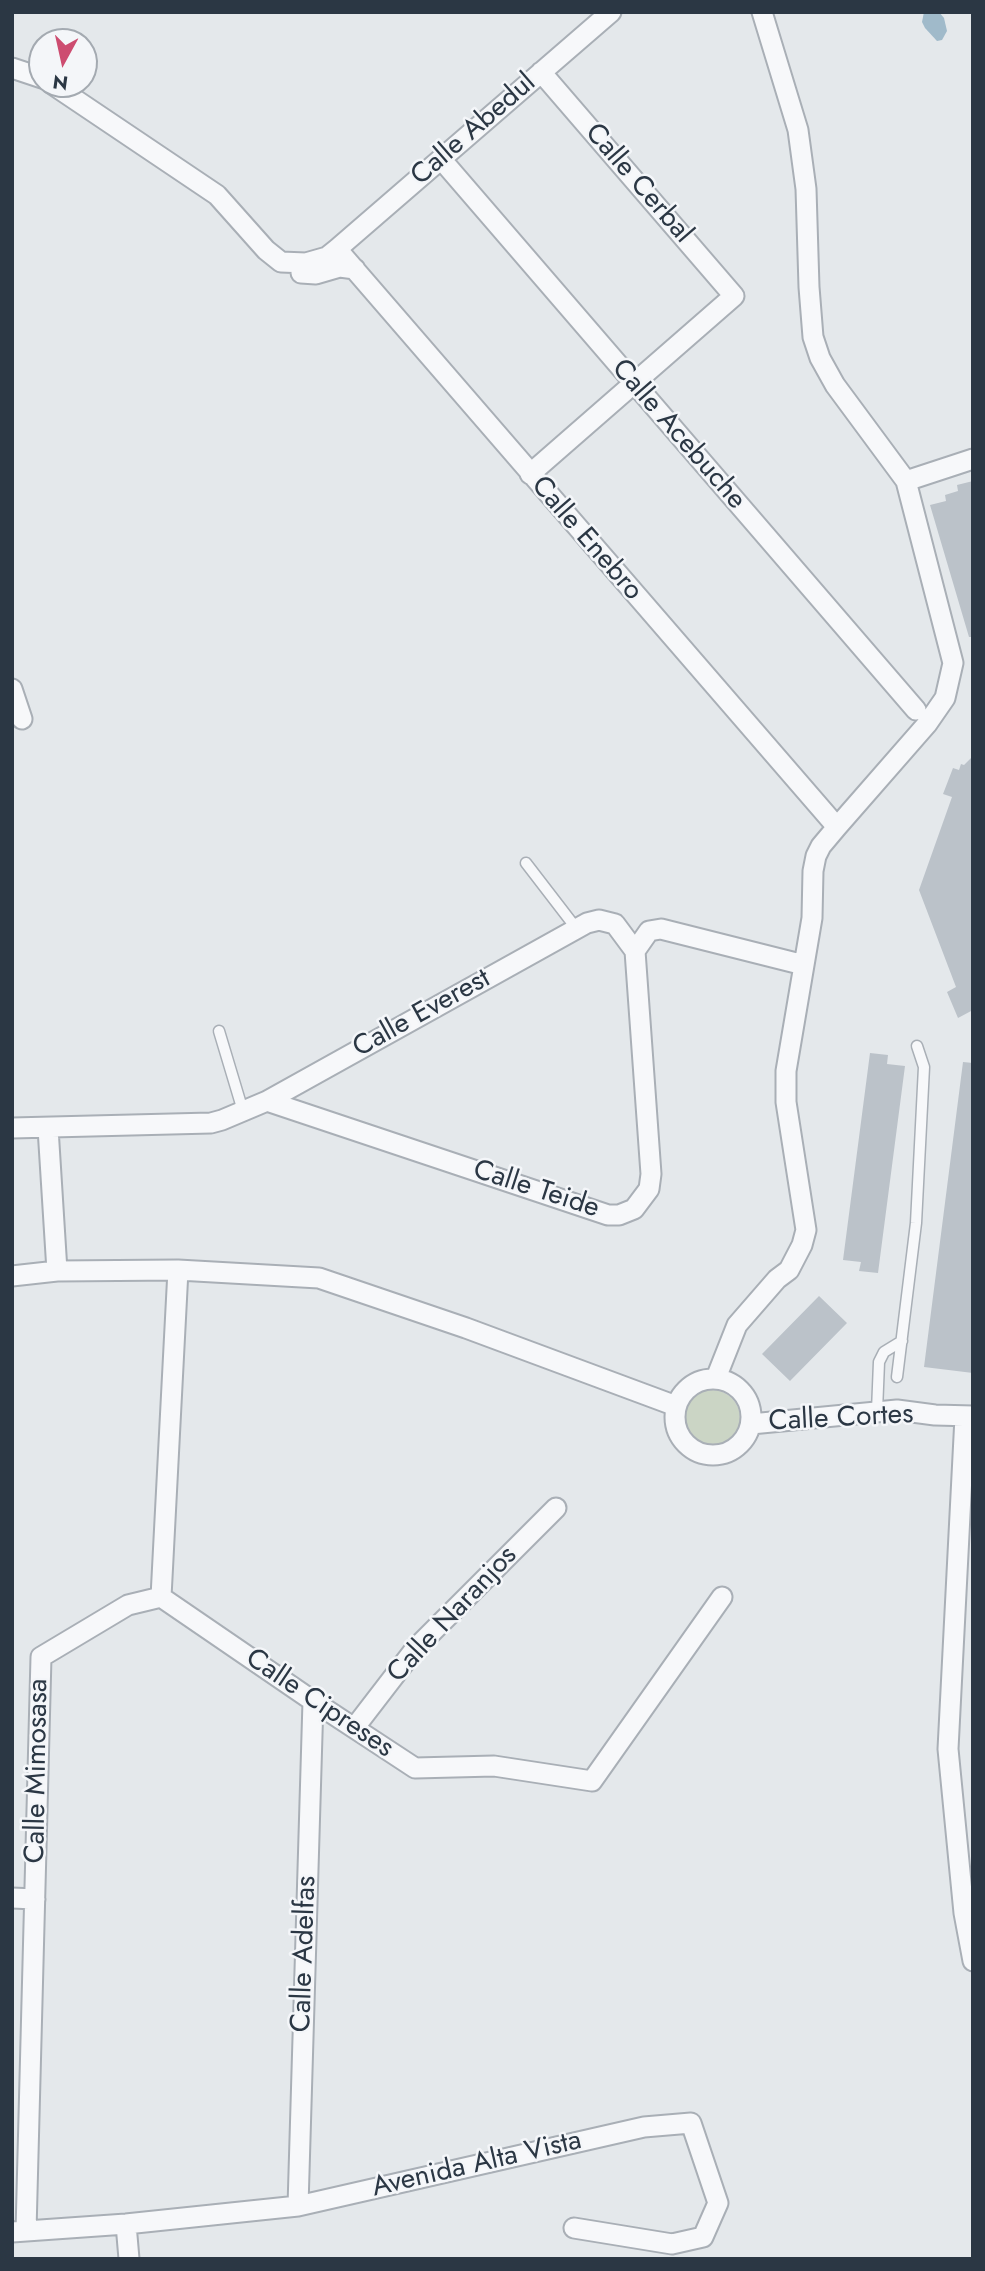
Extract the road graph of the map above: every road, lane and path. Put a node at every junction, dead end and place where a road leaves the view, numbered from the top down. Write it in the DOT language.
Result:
graph roads {
  1 [pos="611,12"];
  2 [pos="762,12"];
  3 [pos="541,72"];
  4 [pos="73,98"];
  5 [pos="441,159"];
  6 [pos="338,249"];
  7 [pos="281,262"];
  8 [pos="355,269"];
  9 [pos="634,383"];
  10 [pos="973,459"];
  11 [pos="530,474"];
  12 [pos="906,481"];
  13 [pos="12,689"];
  14 [pos="916,710"];
  15 [pos="22,719"];
  16 [pos="837,827"];
  17 [pos="526,863"];
  18 [pos="576,928"];
  19 [pos="635,951"];
  20 [pos="804,965"];
  21 [pos="219,1031"];
  22 [pos="917,1046"];
  23 [pos="267,1101"];
  24 [pos="243,1111"];
  25 [pos="12,1128"];
  26 [pos="48,1128"];
  27 [pos="178,1270"];
  28 [pos="57,1271"];
  29 [pos="12,1276"];
  30 [pos="901,1341"];
  31 [pos="897,1377"];
  32 [pos="716,1378"];
  33 [pos="676,1406"];
  34 [pos="877,1412"];
  35 [pos="969,1416"];
  36 [pos="751,1424"];
  37 [pos="556,1508"];
  38 [pos="162,1597"];
  39 [pos="722,1597"];
  40 [pos="313,1701"];
  41 [pos="355,1727"];
  42 [pos="12,1898"];
  43 [pos="35,1899"];
  44 [pos="973,1961"];
  45 [pos="298,2206"];
  46 [pos="126,2224"];
  47 [pos="574,2228"];
  48 [pos="19,2232"];
  49 [pos="129,2259"];
  1 -- 3 [label="street, Calle Abedul"];
  2 -- 12 [label="street"];
  3 -- 5 [label="street, Calle Abedul"];
  3 -- 9 [label="street, Calle Cerbal"];
  4 -- 7 [label="street"];
  5 -- 6 [label="street, Calle Abedul"];
  5 -- 9 [label="street, Calle Acebuche"];
  6 -- 7 [label="street, Calle Abedul"];
  6 -- 8 [label="street, Calle Enebro"];
  7 -- 8 [label="street"];
  8 -- 11 [label="street, Calle Enebro"];
  9 -- 11 [label="street"];
  9 -- 14 [label="street, Calle Acebuche"];
  10 -- 12 [label="street"];
  11 -- 16 [label="street, Calle Enebro"];
  12 -- 16 [label="street"];
  13 -- 15 [label="street"];
  16 -- 20 [label="street"];
  17 -- 18 [label="lane"];
  18 -- 19 [label="street, Calle Everest"];
  18 -- 23 [label="street, Calle Everest"];
  19 -- 20 [label="street"];
  19 -- 23 [label="street, Calle Teide"];
  20 -- 32 [label="street"];
  21 -- 24 [label="lane"];
  22 -- 30 [label="lane"];
  23 -- 24 [label="street, Calle Everest"];
  24 -- 26 [label="street, Calle Everest"];
  25 -- 26 [label="street, Calle Everest"];
  26 -- 28 [label="street"];
  27 -- 28 [label="street"];
  27 -- 33 [label="street"];
  27 -- 38 [label="street"];
  28 -- 29 [label="street"];
  30 -- 31 [label="lane"];
  30 -- 34 [label="lane"];
  32 -- 33 [label="street"];
  32 -- 36 [label="street"];
  33 -- 36 [label="street"];
  34 -- 35 [label="street, Calle Cortes"];
  34 -- 36 [label="street, Calle Cortes"];
  35 -- 44 [label="street"];
  37 -- 41 [label="street, Calle Naranjos"];
  38 -- 40 [label="street, Calle Cipreses"];
  38 -- 43 [label="street, Calle Mimosasa"];
  39 -- 41 [label="street, Calle Cipreses"];
  40 -- 41 [label="street, Calle Cipreses"];
  40 -- 45 [label="street, Calle Adelfas"];
  42 -- 43 [label="street"];
  43 -- 48 [label="street, Calle Mimosasa"];
  45 -- 46 [label="street, Avenida Alta Vista"];
  45 -- 47 [label="street, Avenida Alta Vista"];
  46 -- 48 [label="street, Avenida Alta Vista"];
  46 -- 49 [label="street"];
}
